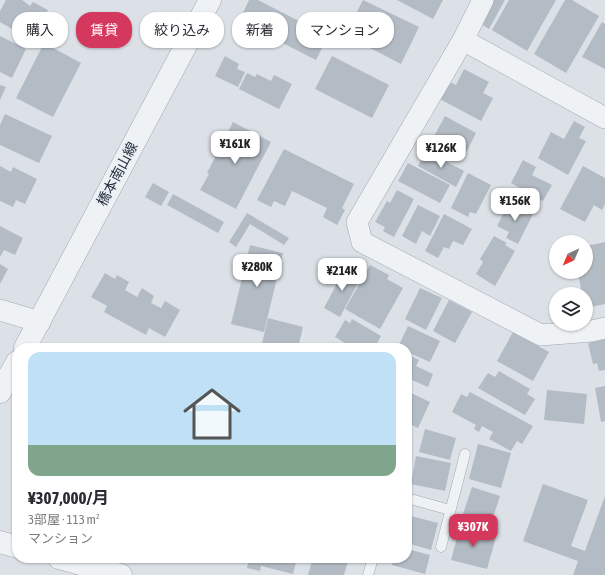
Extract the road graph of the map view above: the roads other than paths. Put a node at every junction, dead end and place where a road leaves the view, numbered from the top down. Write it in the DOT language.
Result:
graph roads {
  1 [pos="210,0"];
  2 [pos="483,0"];
  3 [pos="463,40"];
  4 [pos="605,118"];
  5 [pos="0,310"];
  6 [pos="40,322"];
  7 [pos="605,328"];
  8 [pos="28,343"];
  9 [pos="12,371"];
  10 [pos="0,392"];
  11 [pos="465,454"];
  12 [pos="412,499"];
  13 [pos="450,510"];
  14 [pos="0,542"];
  15 [pos="12,545"];
  16 [pos="441,547"];
  17 [pos="77,563"];
  18 [pos="372,563"];
  19 [pos="121,575"];
  20 [pos="368,575"];
  1 -- 6 [label="street, 橋本南山線"];
  2 -- 3 [label="street"];
  3 -- 4 [label="street"];
  3 -- 7 [label="street"];
  5 -- 6 [label="street"];
  6 -- 8 [label="street, 橋本南山線"];
  9 -- 10 [label="street"];
  11 -- 13 [label="lane"];
  12 -- 13 [label="lane"];
  13 -- 16 [label="lane"];
  14 -- 15 [label="street"];
  17 -- 19 [label="street"];
  18 -- 20 [label="lane"];
}
